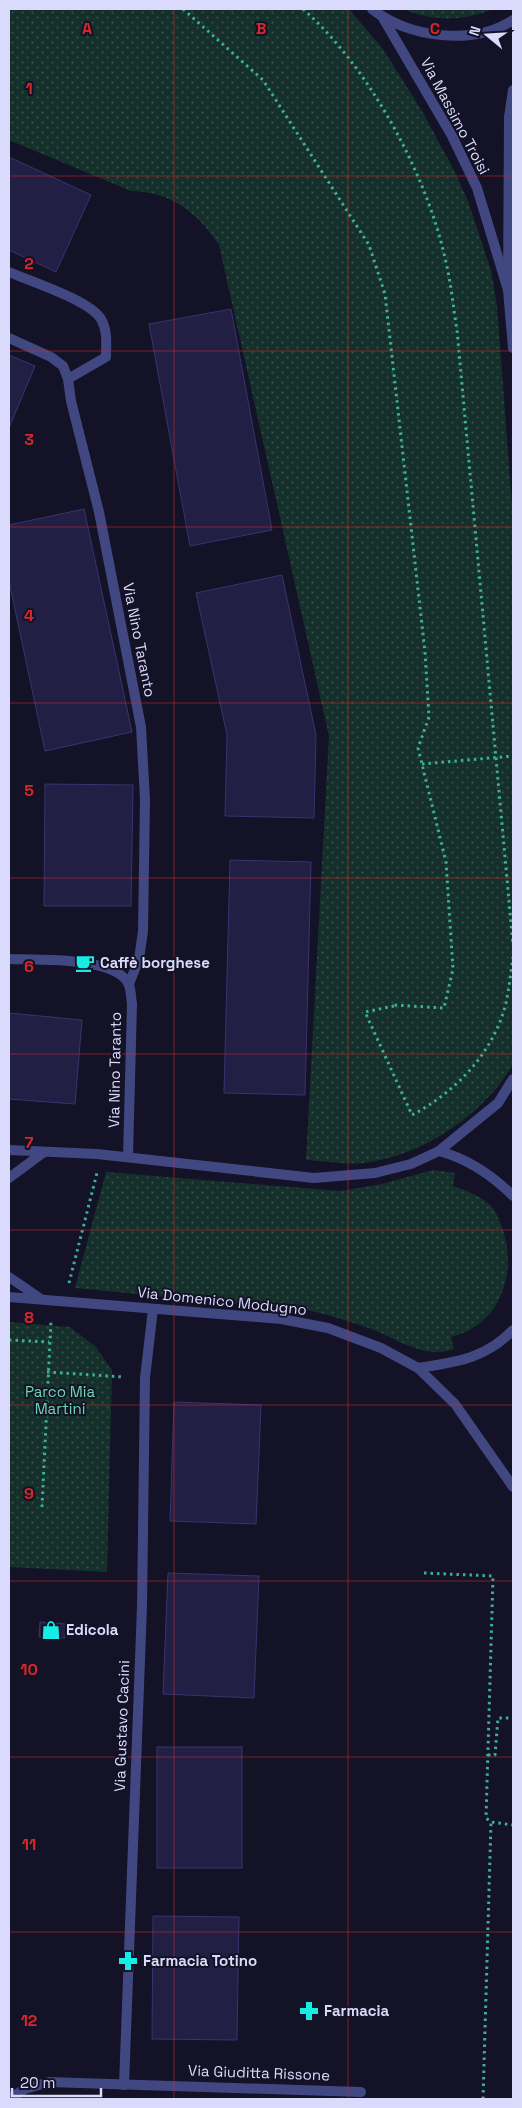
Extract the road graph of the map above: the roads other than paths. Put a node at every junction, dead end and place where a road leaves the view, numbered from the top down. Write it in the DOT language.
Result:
graph roads {
  1 [pos="372,9"];
  2 [pos="384,18"];
  3 [pos="513,20"];
  4 [pos="513,90"];
  5 [pos="9,272"];
  6 [pos="508,290"];
  7 [pos="9,338"];
  8 [pos="513,348"];
  9 [pos="68,379"];
  10 [pos="9,959"];
  11 [pos="128,984"];
  12 [pos="513,1079"];
  13 [pos="9,1150"];
  14 [pos="439,1151"];
  15 [pos="44,1152"];
  16 [pos="128,1157"];
  17 [pos="9,1178"];
  18 [pos="513,1196"];
  19 [pos="9,1277"];
  20 [pos="9,1297"];
  21 [pos="41,1300"];
  22 [pos="153,1309"];
  23 [pos="513,1330"];
  24 [pos="418,1368"];
  25 [pos="513,1487"];
  26 [pos="124,2084"];
  27 [pos="361,2092"];
  28 [pos="9,2099"];
  1 -- 2 [label="street"];
  2 -- 3 [label="street"];
  2 -- 6 [label="street, Via Massimo Troisi"];
  4 -- 6 [label="street, Via Massimo Troisi"];
  5 -- 9 [label="street"];
  6 -- 8 [label="street, Via Massimo Troisi"];
  7 -- 9 [label="street, Via Nino Taranto"];
  9 -- 11 [label="street, Via Nino Taranto"];
  10 -- 11 [label="street"];
  11 -- 16 [label="street, Via Nino Taranto"];
  12 -- 14 [label="street"];
  13 -- 15 [label="street"];
  14 -- 16 [label="street"];
  14 -- 18 [label="street"];
  15 -- 16 [label="street"];
  15 -- 17 [label="street"];
  19 -- 21 [label="street"];
  20 -- 21 [label="street, Via Domenico Modugno"];
  21 -- 22 [label="street, Via Domenico Modugno"];
  22 -- 24 [label="street, Via Domenico Modugno"];
  22 -- 26 [label="street, Via Gustavo Cacini"];
  23 -- 24 [label="street"];
  24 -- 25 [label="street, Via Domenico Modugno"];
  26 -- 27 [label="street, Via Giuditta Rissone"];
  26 -- 28 [label="street, Via Giuditta Rissone"];
}
